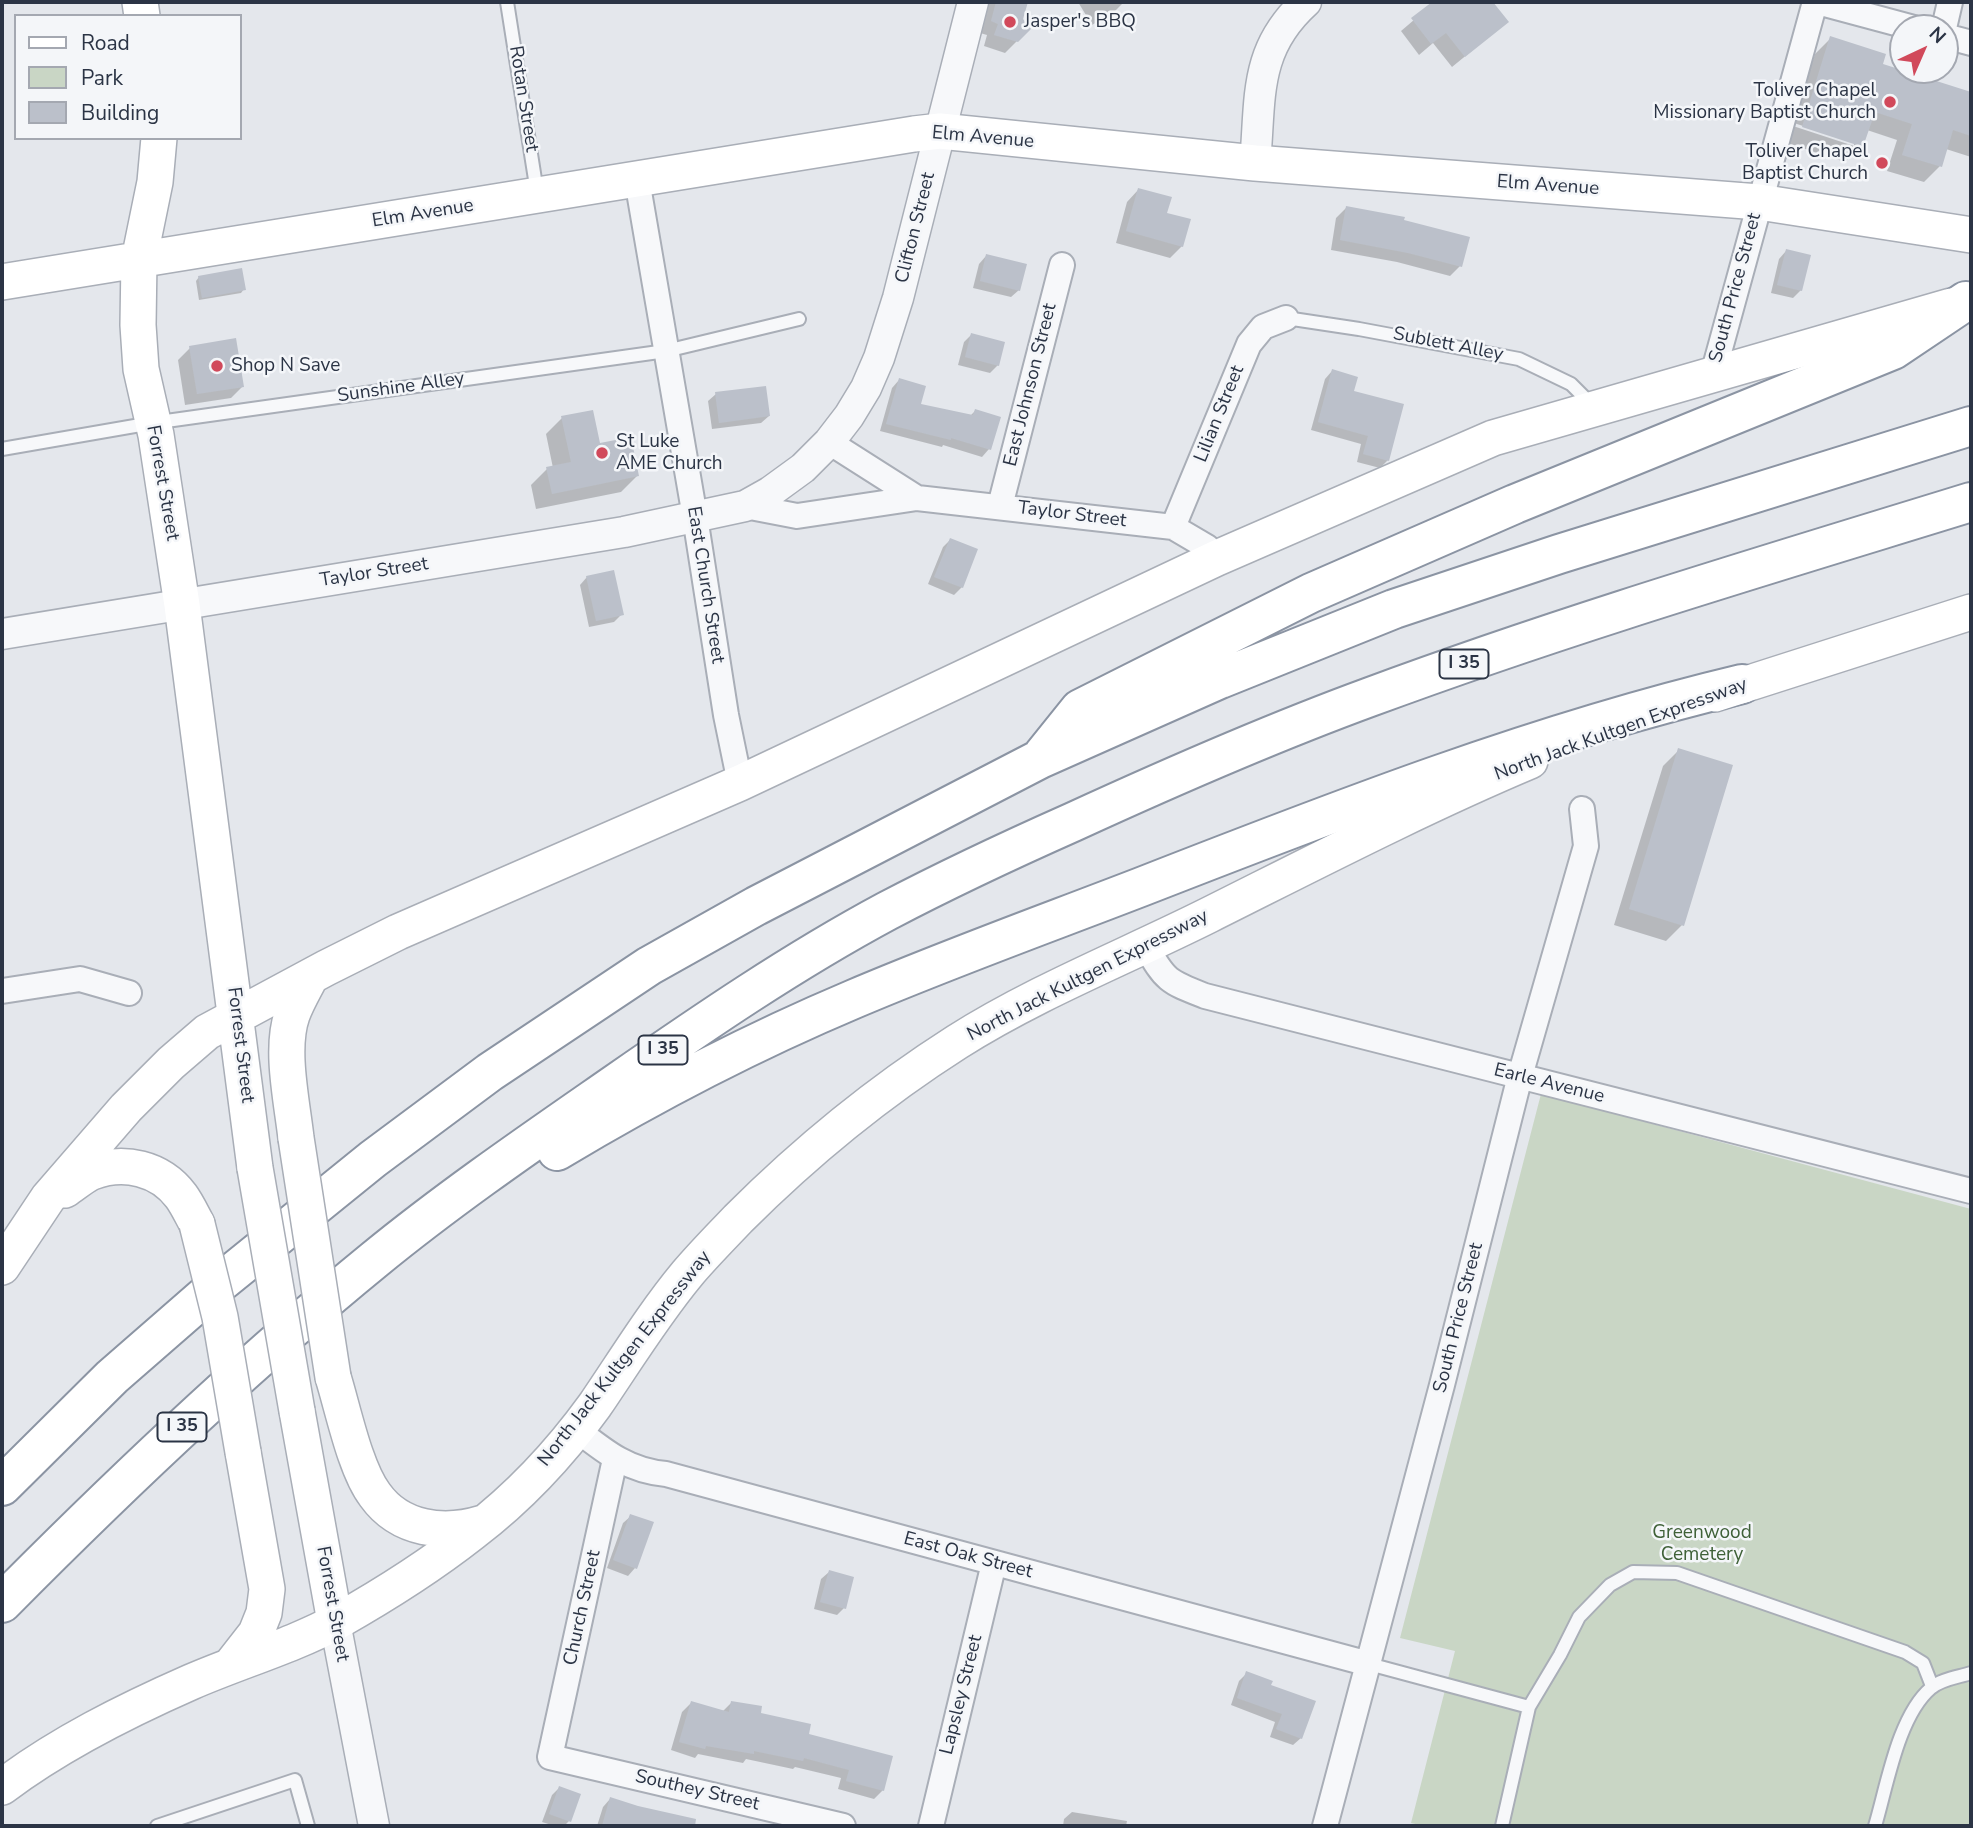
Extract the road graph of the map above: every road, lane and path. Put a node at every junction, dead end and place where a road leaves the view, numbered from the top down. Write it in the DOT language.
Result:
graph roads {
  1 [pos="507,2"];
  2 [pos="973,2"];
  3 [pos="1306,2"];
  4 [pos="1816,2"];
  5 [pos="1889,21"];
  6 [pos="940,131"];
  7 [pos="159,140"];
  8 [pos="1255,163"];
  9 [pos="636,180"];
  10 [pos="538,195"];
  11 [pos="1759,202"];
  12 [pos="1971,235"];
  13 [pos="139,260"];
  14 [pos="1062,265"];
  15 [pos="2,282"];
  16 [pos="1969,301"];
  17 [pos="1286,318"];
  18 [pos="799,319"];
  19 [pos="666,351"];
  20 [pos="1713,374"];
  21 [pos="1595,408"];
  22 [pos="152,423"];
  23 [pos="1971,426"];
  24 [pos="830,442"];
  25 [pos="2,449"];
  26 [pos="917,498"];
  27 [pos="1971,502"];
  28 [pos="745,506"];
  29 [pos="1000,506"];
  30 [pos="695,517"];
  31 [pos="1173,527"];
  32 [pos="1217,558"];
  33 [pos="182,605"];
  34 [pos="1971,612"];
  35 [pos="2,634"];
  36 [pos="1742,684"];
  37 [pos="1040,759"];
  38 [pos="740,783"];
  39 [pos="1581,809"];
  40 [pos="1146,946"];
  41 [pos="311,975"];
  42 [pos="2,991"];
  43 [pos="129,993"];
  44 [pos="236,1015"];
  45 [pos="1520,1076"];
  46 [pos="1971,1191"];
  47 [pos="38,1211"];
  48 [pos="372,1261"];
  49 [pos="2,1268"];
  50 [pos="152,1342"];
  51 [pos="576,1429"];
  52 [pos="2,1458"];
  53 [pos="615,1459"];
  54 [pos="2,1486"];
  55 [pos="485,1522"];
  56 [pos="994,1563"];
  57 [pos="2,1603"];
  58 [pos="335,1622"];
  59 [pos="1369,1664"];
  60 [pos="231,1665"];
  61 [pos="1971,1673"];
  62 [pos="1932,1686"];
  63 [pos="1530,1707"];
  64 [pos="550,1757"];
  65 [pos="2,1787"];
  66 [pos="157,1826"];
  67 [pos="308,1826"];
  68 [pos="374,1826"];
  69 [pos="843,1826"];
  70 [pos="931,1826"];
  71 [pos="1325,1826"];
  72 [pos="1502,1826"];
  73 [pos="1875,1826"];
  1 -- 10 [label="lane, Rotan Street"];
  2 -- 6 [label="street, Clifton Street"];
  3 -- 8 [label="street"];
  4 -- 5 [label="street"];
  4 -- 11 [label="street, South Price Street"];
  6 -- 8 [label="main road, Elm Avenue"];
  6 -- 9 [label="main road, Elm Avenue"];
  6 -- 24 [label="street, Clifton Street"];
  7 -- 13 [label="main road, Forrest Street"];
  8 -- 11 [label="main road, Elm Avenue"];
  9 -- 10 [label="main road, Elm Avenue"];
  9 -- 19 [label="street, East Church Street"];
  10 -- 13 [label="main road, Elm Avenue"];
  11 -- 12 [label="main road, Elm Avenue"];
  11 -- 20 [label="street, South Price Street"];
  13 -- 15 [label="main road, Elm Avenue"];
  13 -- 22 [label="main road, Forrest Street"];
  14 -- 29 [label="street, East Johnson Street"];
  16 -- 20 [label="main road"];
  16 -- 37 [label="highway"];
  17 -- 21 [label="lane, Sublett Alley"];
  17 -- 31 [label="street, Lilian Street"];
  18 -- 19 [label="lane, Sunshine Alley"];
  19 -- 22 [label="lane, Sunshine Alley"];
  19 -- 30 [label="street, East Church Street"];
  20 -- 21 [label="main road"];
  21 -- 32 [label="main road"];
  22 -- 25 [label="lane, Sunshine Alley"];
  22 -- 33 [label="main road, Forrest Street"];
  23 -- 37 [label="highway"];
  24 -- 26 [label="street, Taylor Street"];
  24 -- 28 [label="street, Taylor Street"];
  26 -- 28 [label="street, Taylor Street"];
  26 -- 29 [label="street, Taylor Street"];
  27 -- 48 [label="highway, I 35"];
  28 -- 30 [label="street, Taylor Street"];
  29 -- 31 [label="street, Taylor Street"];
  30 -- 33 [label="street, Taylor Street"];
  30 -- 38 [label="street, East Church Street"];
  31 -- 32 [label="street, Taylor Street"];
  32 -- 38 [label="main road"];
  33 -- 35 [label="street, Taylor Street"];
  33 -- 44 [label="main road, Forrest Street"];
  34 -- 36 [label="main road, North Jack Kultgen Expressway"];
  36 -- 40 [label="main road, North Jack Kultgen Expressway"];
  36 -- 48 [label="highway"];
  37 -- 50 [label="highway"];
  38 -- 41 [label="main road"];
  39 -- 45 [label="street, South Price Street"];
  40 -- 45 [label="street, Earle Avenue"];
  40 -- 51 [label="main road, North Jack Kultgen Expressway"];
  41 -- 44 [label="main road"];
  41 -- 55 [label="main road, bridge"];
  42 -- 43 [label="street"];
  44 -- 47 [label="main road"];
  44 -- 58 [label="main road, Forrest Street, bridge"];
  45 -- 46 [label="street, Earle Avenue"];
  45 -- 59 [label="street, South Price Street"];
  47 -- 49 [label="main road"];
  47 -- 60 [label="main road, bridge"];
  48 -- 57 [label="highway, I 35"];
  50 -- 52 [label="highway"];
  50 -- 54 [label="highway"];
  51 -- 53 [label="street, East Oak Street"];
  51 -- 55 [label="main road, North Jack Kultgen Expressway"];
  53 -- 56 [label="street, East Oak Street"];
  53 -- 64 [label="street, Church Street"];
  55 -- 58 [label="main road, North Jack Kultgen Expressway"];
  56 -- 59 [label="street, East Oak Street"];
  56 -- 70 [label="street, Lapsley Street"];
  58 -- 60 [label="main road, North Jack Kultgen Expressway"];
  58 -- 68 [label="street, Forrest Street"];
  59 -- 63 [label="lane"];
  59 -- 71 [label="street, South Price Street"];
  60 -- 65 [label="main road, North Jack Kultgen Expressway"];
  61 -- 62 [label="lane"];
  62 -- 63 [label="lane"];
  62 -- 73 [label="lane"];
  63 -- 72 [label="lane"];
  64 -- 69 [label="street, Southey Street"];
  66 -- 67 [label="lane"];
}
